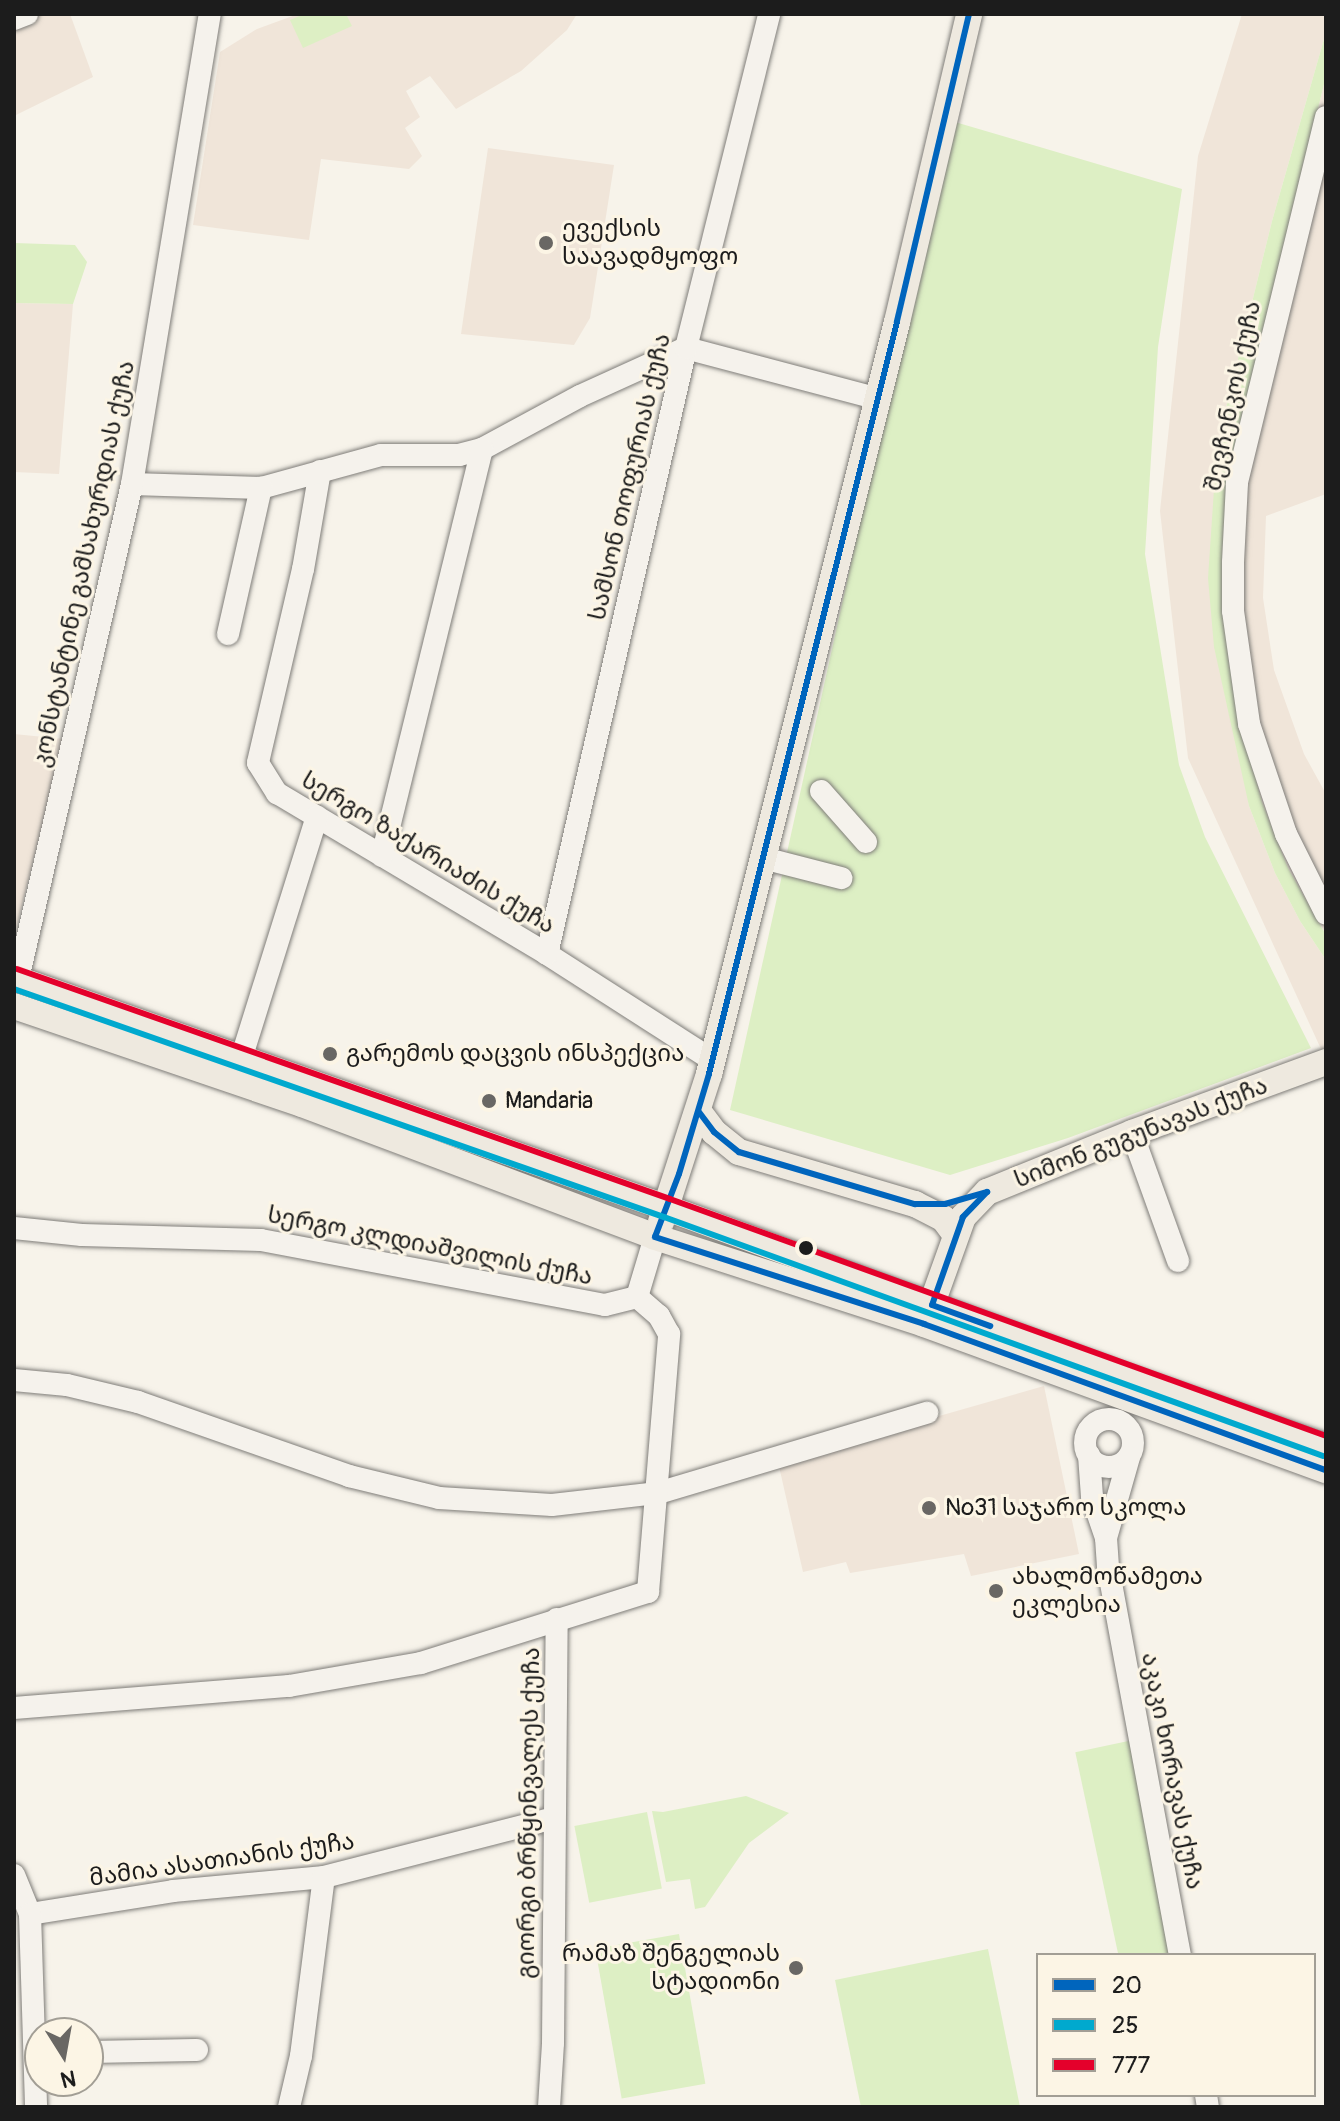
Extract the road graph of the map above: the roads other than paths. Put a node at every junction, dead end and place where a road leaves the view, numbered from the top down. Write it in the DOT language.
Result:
graph roads {
  1 [pos="27,14"];
  2 [pos="210,14"];
  3 [pos="769,14"];
  4 [pos="969,14"];
  5 [pos="14,19"];
  6 [pos="1326,117"];
  7 [pos="686,348"];
  8 [pos="879,399"];
  9 [pos="482,449"];
  10 [pos="320,471"];
  11 [pos="132,484"];
  12 [pos="261,488"];
  13 [pos="228,634"];
  14 [pos="821,791"];
  15 [pos="317,817"];
  16 [pos="866,842"];
  17 [pos="382,856"];
  18 [pos="763,858"];
  19 [pos="841,878"];
  20 [pos="1326,914"];
  21 [pos="547,954"];
  22 [pos="15,983"];
  23 [pos="14,1006"];
  24 [pos="241,1059"];
  25 [pos="712,1060"];
  26 [pos="1325,1063"];
  27 [pos="699,1112"];
  28 [pos="1132,1133"];
  29 [pos="739,1152"];
  30 [pos="679,1174"];
  31 [pos="987,1192"];
  32 [pos="915,1204"];
  33 [pos="667,1208"];
  34 [pos="14,1228"];
  35 [pos="956,1235"];
  36 [pos="655,1237"];
  37 [pos="1178,1261"];
  38 [pos="947,1265"];
  39 [pos="885,1289"];
  40 [pos="637,1297"];
  41 [pos="928,1315"];
  42 [pos="14,1380"];
  43 [pos="1106,1380"];
  44 [pos="1157,1398"];
  45 [pos="927,1413"];
  46 [pos="1095,1423"];
  47 [pos="1326,1447"];
  48 [pos="1131,1449"];
  49 [pos="1089,1455"];
  50 [pos="1326,1470"];
  51 [pos="658,1493"];
  52 [pos="1106,1538"];
  53 [pos="557,1619"];
  54 [pos="14,1708"];
  55 [pos="554,1818"];
  56 [pos="14,1875"];
  57 [pos="324,1877"];
  58 [pos="30,1914"];
  59 [pos="1180,1953"];
  60 [pos="35,2017"];
  61 [pos="197,2050"];
  62 [pos="104,2052"];
  63 [pos="289,2107"];
  64 [pos="549,2107"];
  1 -- 5 [label="street"];
  2 -- 11 [label="street, კონსტანტინე გამსახურდიას ქუჩა"];
  3 -- 7 [label="street, სამსონ თოფურიას ქუჩა"];
  4 -- 8 [label="main road"];
  6 -- 20 [label="street, შევჩენკოს ქუჩა"];
  7 -- 8 [label="street"];
  7 -- 9 [label="street"];
  7 -- 21 [label="street, სამსონ თოფურიას ქუჩა"];
  8 -- 18 [label="main road"];
  9 -- 10 [label="street"];
  9 -- 17 [label="street"];
  10 -- 12 [label="street"];
  10 -- 15 [label="street, სერგო ზაქარიაძის ქუჩა"];
  11 -- 12 [label="street"];
  11 -- 22 [label="street, კონსტანტინე გამსახურდიას ქუჩა"];
  12 -- 13 [label="street"];
  14 -- 16 [label="street"];
  15 -- 17 [label="street, სერგო ზაქარიაძის ქუჩა"];
  15 -- 24 [label="street"];
  17 -- 21 [label="street, სერგო ზაქარიაძის ქუჩა"];
  18 -- 19 [label="street"];
  18 -- 25 [label="main road"];
  21 -- 25 [label="street, სერგო ზაქარიაძის ქუჩა"];
  22 -- 24 [label="main road"];
  23 -- 36 [label="main road"];
  24 -- 33 [label="main road"];
  25 -- 27 [label="main road"];
  26 -- 28 [label="main road, სიმონ გუგუნავას ქუჩა"];
  27 -- 29 [label="main road"];
  27 -- 30 [label="main road"];
  28 -- 31 [label="main road, სიმონ გუგუნავას ქუჩა"];
  28 -- 37 [label="street"];
  29 -- 30 [label="main road"];
  29 -- 32 [label="main road"];
  30 -- 33 [label="main road"];
  31 -- 32 [label="main road"];
  31 -- 35 [label="main road, სიმონ გუგუნავას ქუჩა"];
  32 -- 35 [label="main road"];
  33 -- 36 [label="main road"];
  33 -- 39 [label="main road"];
  34 -- 40 [label="street, სერგო კლდიაშვილის ქუჩა"];
  35 -- 38 [label="main road, სიმონ გუგუნავას ქუჩა"];
  36 -- 40 [label="street"];
  36 -- 41 [label="main road"];
  38 -- 39 [label="main road"];
  38 -- 41 [label="main road, სიმონ გუგუნავას ქუჩა"];
  39 -- 41 [label="main road"];
  40 -- 51 [label="street"];
  41 -- 43 [label="main road"];
  42 -- 51 [label="street"];
  43 -- 44 [label="main road"];
  43 -- 46 [label="street"];
  44 -- 47 [label="main road"];
  44 -- 48 [label="street"];
  44 -- 50 [label="main road"];
  45 -- 51 [label="street"];
  46 -- 48 [label="street"];
  46 -- 49 [label="street"];
  48 -- 49 [label="street"];
  48 -- 52 [label="street"];
  49 -- 52 [label="street, აკაკი ხორავას ქუჩა"];
  51 -- 53 [label="street, გიორგი ბრწყინვალეს ქუჩა"];
  52 -- 59 [label="street, აკაკი ხორავას ქუჩა"];
  53 -- 54 [label="street"];
  53 -- 55 [label="street, გიორგი ბრწყინვალეს ქუჩა"];
  55 -- 57 [label="street, მამია ასათიანის ქუჩა"];
  55 -- 64 [label="street, გიორგი ბრწყინვალეს ქუჩა"];
  56 -- 58 [label="street"];
  57 -- 58 [label="street, მამია ასათიანის ქუჩა"];
  57 -- 63 [label="street"];
  58 -- 60 [label="street"];
  61 -- 62 [label="street"];
}
